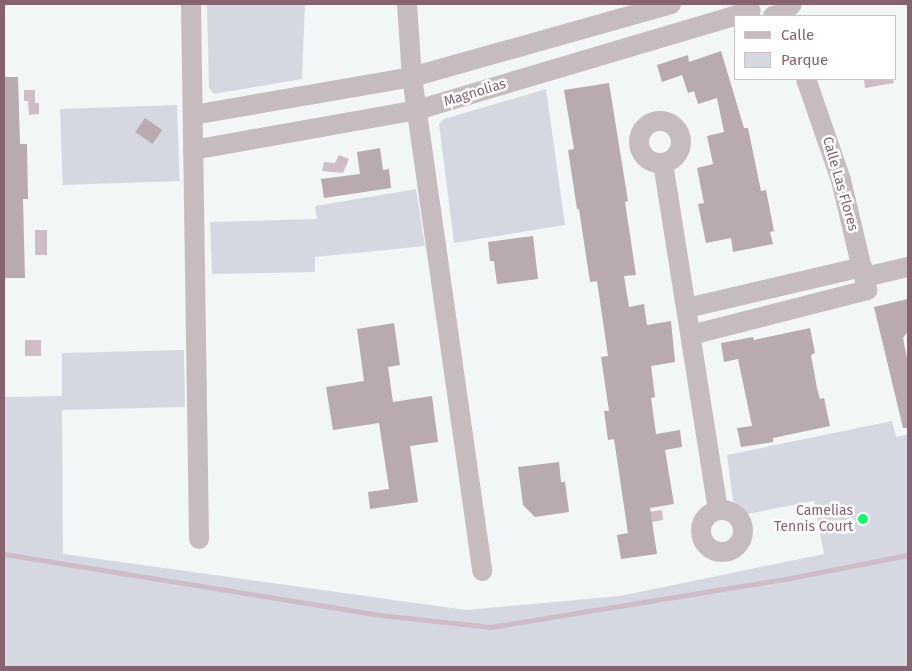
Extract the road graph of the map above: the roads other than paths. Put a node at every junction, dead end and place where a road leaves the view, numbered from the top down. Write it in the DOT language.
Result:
graph roads {
  1 [pos="191,4"];
  2 [pos="406,4"];
  3 [pos="671,4"];
  4 [pos="734,22"];
  5 [pos="412,77"];
  6 [pos="806,80"];
  7 [pos="417,110"];
  8 [pos="193,115"];
  9 [pos="193,150"];
  10 [pos="663,163"];
  11 [pos="908,267"];
  12 [pos="865,278"];
  13 [pos="687,308"];
  14 [pos="691,335"];
  15 [pos="718,510"];
  16 [pos="199,539"];
  17 [pos="482,571"];
  1 -- 8 [label="street"];
  2 -- 5 [label="street"];
  3 -- 5 [label="street"];
  4 -- 7 [label="street, Magnolias"];
  5 -- 7 [label="street"];
  5 -- 8 [label="street"];
  6 -- 12 [label="street, Calle Las Flores"];
  7 -- 9 [label="street, Magnolias"];
  7 -- 17 [label="street"];
  8 -- 9 [label="street"];
  9 -- 16 [label="street"];
  10 -- 13 [label="street"];
  11 -- 12 [label="street"];
  12 -- 13 [label="street"];
  12 -- 14 [label="street"];
  13 -- 14 [label="street"];
  14 -- 15 [label="street"];
}
